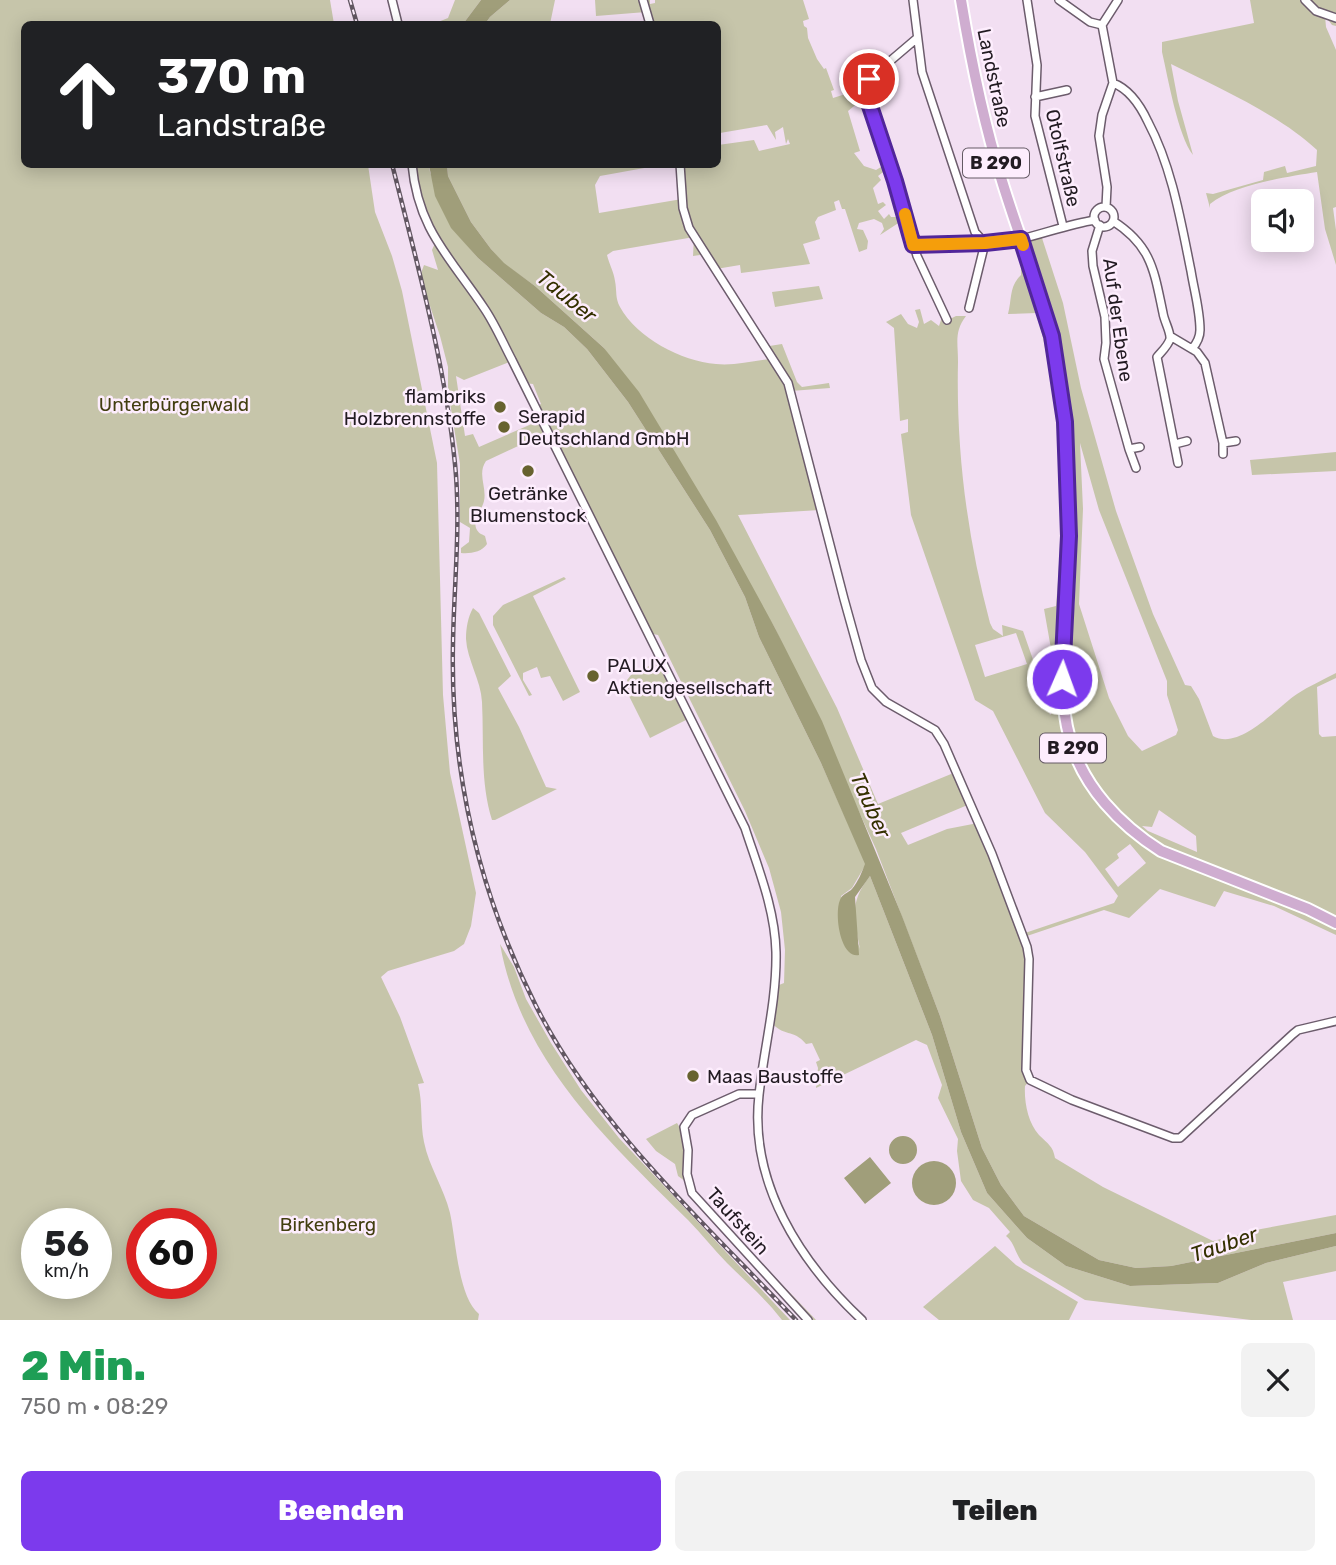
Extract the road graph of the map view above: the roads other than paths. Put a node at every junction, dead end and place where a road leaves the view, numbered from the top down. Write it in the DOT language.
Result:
graph roads {
  1 [pos="392,0"];
  2 [pos="643,0"];
  3 [pos="913,0"];
  4 [pos="961,0"];
  5 [pos="1027,0"];
  6 [pos="1059,0"];
  7 [pos="1118,0"];
  8 [pos="1306,0"];
  9 [pos="1336,18"];
  10 [pos="397,21"];
  11 [pos="649,21"];
  12 [pos="1102,25"];
  13 [pos="916,39"];
  14 [pos="1113,83"];
  15 [pos="1067,90"];
  16 [pos="1035,97"];
  17 [pos="413,168"];
  18 [pos="680,168"];
  19 [pos="1106,207"];
  20 [pos="1113,221"];
  21 [pos="1097,223"];
  22 [pos="1063,226"];
  23 [pos="1021,239"];
  24 [pos="985,243"];
  25 [pos="913,245"];
  26 [pos="970,308"];
  27 [pos="947,320"];
  28 [pos="1170,336"];
  29 [pos="1192,349"];
  30 [pos="1187,441"];
  31 [pos="1236,441"];
  32 [pos="1223,443"];
  33 [pos="1175,444"];
  34 [pos="1140,447"];
  35 [pos="1129,449"];
  36 [pos="1223,454"];
  37 [pos="1178,463"];
  38 [pos="1136,468"];
  39 [pos="1336,923"];
  40 [pos="1336,1021"];
  41 [pos="759,1094"];
  42 [pos="808,1320"];
  43 [pos="862,1320"];
  1 -- 10 [label="street"];
  2 -- 11 [label="street"];
  3 -- 13 [label="street"];
  4 -- 23 [label="main road, Landstraße / B 290"];
  5 -- 16 [label="street, Otolfstraße"];
  6 -- 12 [label="street"];
  7 -- 12 [label="street"];
  8 -- 9 [label="street"];
  12 -- 14 [label="street"];
  13 -- 24 [label="street"];
  13 -- 25 [label="street"];
  14 -- 19 [label="street"];
  14 -- 29 [label="street"];
  15 -- 16 [label="street, Otolfstraße"];
  16 -- 22 [label="street, Otolfstraße"];
  17 -- 41 [label="street"];
  18 -- 40 [label="street"];
  19 -- 20 [label="street"];
  19 -- 21 [label="street"];
  20 -- 21 [label="street"];
  20 -- 28 [label="street"];
  21 -- 22 [label="street"];
  21 -- 35 [label="street, Auf der Ebene"];
  22 -- 23 [label="street"];
  23 -- 24 [label="street"];
  23 -- 39 [label="main road, Landstraße / B 290"];
  24 -- 25 [label="street"];
  24 -- 26 [label="street"];
  25 -- 27 [label="street"];
  28 -- 29 [label="street"];
  28 -- 33 [label="street"];
  29 -- 32 [label="street"];
  30 -- 33 [label="street"];
  31 -- 32 [label="street"];
  32 -- 36 [label="street"];
  33 -- 37 [label="street"];
  34 -- 35 [label="street"];
  35 -- 38 [label="street, Auf der Ebene"];
  41 -- 42 [label="street, Taufstein"];
  41 -- 43 [label="street"];
}
